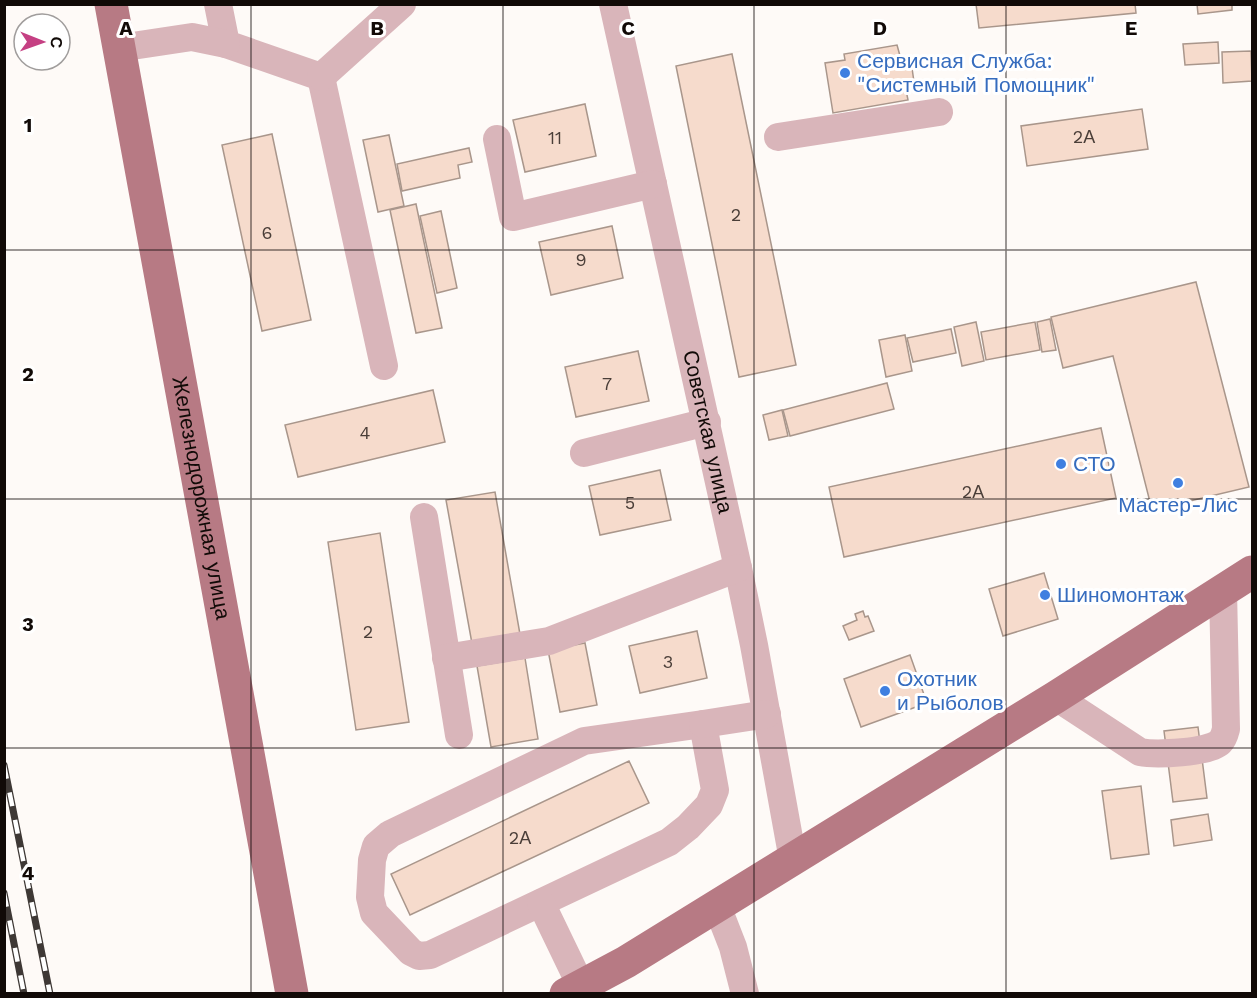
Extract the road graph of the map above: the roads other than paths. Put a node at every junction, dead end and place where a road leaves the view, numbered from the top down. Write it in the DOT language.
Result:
graph roads {
  1 [pos="111,4"];
  2 [pos="218,4"];
  3 [pos="402,4"];
  4 [pos="613,4"];
  5 [pos="226,44"];
  6 [pos="119,48"];
  7 [pos="321,77"];
  8 [pos="939,112"];
  9 [pos="778,137"];
  10 [pos="497,140"];
  11 [pos="653,184"];
  12 [pos="384,366"];
  13 [pos="707,423"];
  14 [pos="584,453"];
  15 [pos="424,517"];
  16 [pos="738,568"];
  17 [pos="1252,572"];
  18 [pos="1223,590"];
  19 [pos="446,658"];
  20 [pos="1056,697"];
  21 [pos="767,714"];
  22 [pos="703,723"];
  23 [pos="459,735"];
  24 [pos="793,860"];
  25 [pos="541,903"];
  26 [pos="717,906"];
  27 [pos="573,989"];
  28 [pos="292,993"];
  29 [pos="745,993"];
  1 -- 6 [label="main road, Железнодорожная улица"];
  2 -- 5 [label="street"];
  3 -- 7 [label="street"];
  4 -- 11 [label="street, Советская улица"];
  5 -- 6 [label="street"];
  5 -- 7 [label="street"];
  6 -- 28 [label="main road, Железнодорожная улица"];
  7 -- 12 [label="street"];
  8 -- 9 [label="street"];
  10 -- 11 [label="street"];
  11 -- 13 [label="street, Советская улица"];
  13 -- 14 [label="street"];
  13 -- 16 [label="street, Советская улица"];
  15 -- 19 [label="street"];
  16 -- 19 [label="street"];
  16 -- 21 [label="street, Советская улица"];
  17 -- 18 [label="main road"];
  18 -- 20 [label="main road"];
  18 -- 20 [label="street"];
  19 -- 23 [label="street"];
  20 -- 24 [label="main road"];
  21 -- 22 [label="street"];
  21 -- 24 [label="street, Советская улица"];
  22 -- 25 [label="street"];
  22 -- 25 [label="street"];
  24 -- 26 [label="main road"];
  25 -- 27 [label="street"];
  26 -- 27 [label="main road"];
  26 -- 29 [label="street"];
}
